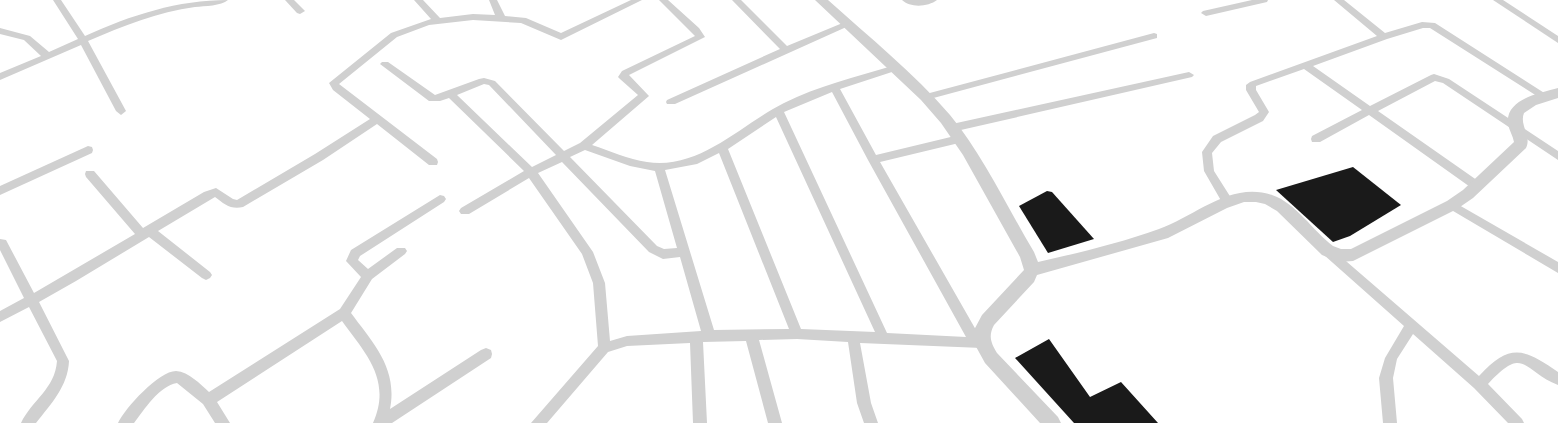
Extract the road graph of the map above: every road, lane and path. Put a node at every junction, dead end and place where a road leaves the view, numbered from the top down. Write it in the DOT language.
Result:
graph roads {
  1 [pos="56,0"];
  2 [pos="224,0"];
  3 [pos="289,0"];
  4 [pos="418,0"];
  5 [pos="493,0"];
  6 [pos="638,0"];
  7 [pos="663,0"];
  8 [pos="736,0"];
  9 [pos="821,0"];
  10 [pos="906,0"];
  11 [pos="933,0"];
  12 [pos="1218,0"];
  13 [pos="1264,0"];
  14 [pos="1338,0"];
  15 [pos="1497,0"];
  16 [pos="1228,8"];
  17 [pos="300,12"];
  18 [pos="1206,12"];
  19 [pos="437,20"];
  20 [pos="502,20"];
  21 [pos="848,24"];
  22 [pos="0,31"];
  23 [pos="1154,36"];
  24 [pos="1384,37"];
  25 [pos="83,40"];
  26 [pos="1558,40"];
  27 [pos="786,50"];
  28 [pos="48,57"];
  29 [pos="385,64"];
  30 [pos="1305,65"];
  31 [pos="895,68"];
  32 [pos="1189,75"];
  33 [pos="0,77"];
  34 [pos="835,88"];
  35 [pos="450,94"];
  36 [pos="1551,94"];
  37 [pos="926,97"];
  38 [pos="671,102"];
  39 [pos="1370,110"];
  40 [pos="778,111"];
  41 [pos="121,112"];
  42 [pos="377,119"];
  43 [pos="1516,128"];
  44 [pos="956,134"];
  45 [pos="1316,139"];
  46 [pos="584,146"];
  47 [pos="722,148"];
  48 [pos="88,150"];
  49 [pos="564,156"];
  50 [pos="1558,156"];
  51 [pos="873,160"];
  52 [pos="434,162"];
  53 [pos="659,167"];
  54 [pos="532,172"];
  55 [pos="90,174"];
  56 [pos="1477,186"];
  57 [pos="0,192"];
  58 [pos="440,199"];
  59 [pos="1227,201"];
  60 [pos="1452,205"];
  61 [pos="464,211"];
  62 [pos="145,232"];
  63 [pos="2,243"];
  64 [pos="1321,246"];
  65 [pos="401,250"];
  66 [pos="684,252"];
  67 [pos="1558,268"];
  68 [pos="1032,270"];
  69 [pos="206,275"];
  70 [pos="368,276"];
  71 [pos="31,300"];
  72 [pos="344,313"];
  73 [pos="0,317"];
  74 [pos="1411,325"];
  75 [pos="797,334"];
  76 [pos="751,335"];
  77 [pos="853,336"];
  78 [pos="703,337"];
  79 [pos="883,337"];
  80 [pos="979,342"];
  81 [pos="604,348"];
  82 [pos="486,354"];
  83 [pos="1558,379"];
  84 [pos="1479,384"];
  85 [pos="208,400"];
  86 [pos="380,422"];
  87 [pos="28,423"];
  88 [pos="125,423"];
  89 [pos="223,423"];
  90 [pos="538,423"];
  91 [pos="700,423"];
  92 [pos="775,423"];
  93 [pos="871,423"];
  94 [pos="1052,423"];
  95 [pos="1390,423"];
  96 [pos="1517,423"];
  1 -- 25 [label="street"];
  2 -- 25 [label="street"];
  3 -- 17 [label="street"];
  4 -- 19 [label="street"];
  5 -- 20 [label="street"];
  6 -- 20 [label="street"];
  7 -- 46 [label="street"];
  8 -- 27 [label="street"];
  9 -- 21 [label="street"];
  10 -- 11 [label="street"];
  12 -- 16 [label="street"];
  13 -- 16 [label="street"];
  14 -- 24 [label="street"];
  15 -- 26 [label="street"];
  16 -- 18 [label="street"];
  19 -- 20 [label="street"];
  19 -- 42 [label="street"];
  21 -- 27 [label="street"];
  21 -- 31 [label="street"];
  22 -- 28 [label="street"];
  23 -- 37 [label="street"];
  24 -- 30 [label="street"];
  24 -- 36 [label="street"];
  25 -- 28 [label="street"];
  25 -- 41 [label="street"];
  27 -- 38 [label="street"];
  28 -- 33 [label="street"];
  29 -- 35 [label="street"];
  30 -- 39 [label="street"];
  30 -- 59 [label="street"];
  31 -- 34 [label="street"];
  31 -- 37 [label="street"];
  32 -- 44 [label="street"];
  34 -- 40 [label="street"];
  34 -- 51 [label="street"];
  35 -- 49 [label="street"];
  35 -- 54 [label="street"];
  36 -- 43 [label="street"];
  37 -- 44 [label="street"];
  39 -- 43 [label="street"];
  39 -- 45 [label="street"];
  39 -- 56 [label="street"];
  40 -- 47 [label="street"];
  40 -- 79 [label="street"];
  42 -- 52 [label="street"];
  42 -- 62 [label="street"];
  43 -- 50 [label="street"];
  43 -- 56 [label="street"];
  44 -- 51 [label="street"];
  44 -- 68 [label="street"];
  46 -- 49 [label="street"];
  46 -- 53 [label="street"];
  47 -- 53 [label="street"];
  47 -- 75 [label="street"];
  48 -- 57 [label="street"];
  49 -- 54 [label="street"];
  49 -- 66 [label="street"];
  51 -- 80 [label="street"];
  53 -- 66 [label="street"];
  54 -- 61 [label="street"];
  54 -- 81 [label="street"];
  55 -- 62 [label="street"];
  56 -- 60 [label="street"];
  58 -- 70 [label="street"];
  59 -- 64 [label="street"];
  59 -- 68 [label="street"];
  60 -- 64 [label="street"];
  60 -- 67 [label="street"];
  62 -- 69 [label="street"];
  62 -- 71 [label="street"];
  63 -- 71 [label="street"];
  64 -- 74 [label="street"];
  65 -- 70 [label="street"];
  66 -- 78 [label="street"];
  68 -- 80 [label="street"];
  70 -- 72 [label="street"];
  71 -- 73 [label="street"];
  71 -- 87 [label="street"];
  72 -- 85 [label="street"];
  72 -- 86 [label="street"];
  74 -- 84 [label="street"];
  74 -- 95 [label="street"];
  75 -- 76 [label="street"];
  75 -- 77 [label="street"];
  76 -- 78 [label="street"];
  76 -- 92 [label="street"];
  77 -- 79 [label="street"];
  77 -- 93 [label="street"];
  78 -- 81 [label="street"];
  78 -- 91 [label="street"];
  79 -- 80 [label="street"];
  80 -- 94 [label="street"];
  81 -- 90 [label="street"];
  82 -- 86 [label="street"];
  83 -- 84 [label="street"];
  84 -- 96 [label="street"];
  85 -- 88 [label="street"];
  85 -- 89 [label="street"];
}
